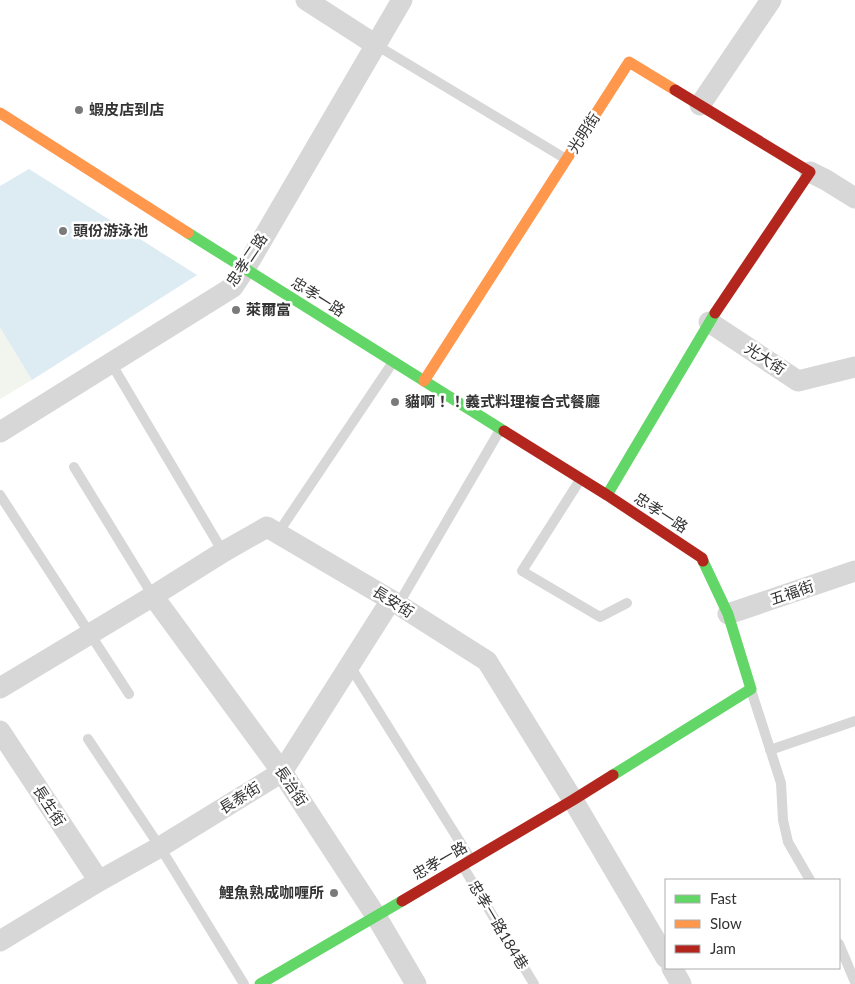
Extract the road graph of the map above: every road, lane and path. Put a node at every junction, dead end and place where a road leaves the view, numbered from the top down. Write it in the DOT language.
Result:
graph roads {
  1 [pos="306,0"];
  2 [pos="402,0"];
  3 [pos="772,0"];
  4 [pos="376,45"];
  5 [pos="700,106"];
  6 [pos="0,113"];
  7 [pos="567,159"];
  8 [pos="810,172"];
  9 [pos="855,198"];
  10 [pos="245,269"];
  11 [pos="709,322"];
  12 [pos="393,362"];
  13 [pos="111,363"];
  14 [pos="855,368"];
  15 [pos="424,381"];
  16 [pos="500,429"];
  17 [pos="0,432"];
  18 [pos="74,466"];
  19 [pos="581,479"];
  20 [pos="0,495"];
  21 [pos="607,496"];
  22 [pos="278,533"];
  23 [pos="223,552"];
  24 [pos="855,571"];
  25 [pos="153,596"];
  26 [pos="395,602"];
  27 [pos="626,603"];
  28 [pos="728,614"];
  29 [pos="90,634"];
  30 [pos="350,666"];
  31 [pos="0,688"];
  32 [pos="751,689"];
  33 [pos="129,694"];
  34 [pos="855,721"];
  35 [pos="0,731"];
  36 [pos="88,739"];
  37 [pos="770,750"];
  38 [pos="282,772"];
  39 [pos="573,800"];
  40 [pos="160,847"];
  41 [pos="467,863"];
  42 [pos="809,879"];
  43 [pos="99,881"];
  44 [pos="376,916"];
  45 [pos="0,941"];
  46 [pos="840,946"];
  47 [pos="665,956"];
  48 [pos="673,969"];
  49 [pos="855,982"];
  50 [pos="244,984"];
  51 [pos="260,984"];
  52 [pos="416,984"];
  53 [pos="534,984"];
  54 [pos="681,984"];
  1 -- 4 [label="street"];
  2 -- 4 [label="street, 忠孝二路"];
  3 -- 5 [label="street"];
  4 -- 7 [label="lane"];
  4 -- 10 [label="street, 忠孝二路"];
  5 -- 7 [label="street, 光明街"];
  5 -- 8 [label="street, 光明街"];
  6 -- 10 [label="street, 忠孝一路"];
  7 -- 15 [label="street, 光明街"];
  8 -- 9 [label="street, 光明街"];
  8 -- 11 [label="street"];
  10 -- 12 [label="street, 忠孝一路"];
  10 -- 13 [label="street, 忠孝二路"];
  11 -- 14 [label="street, 光大街"];
  11 -- 21 [label="street"];
  12 -- 15 [label="street, 忠孝一路"];
  12 -- 22 [label="lane"];
  13 -- 17 [label="street, 忠孝二路"];
  13 -- 23 [label="lane"];
  15 -- 16 [label="street, 忠孝一路"];
  16 -- 19 [label="street, 忠孝一路"];
  16 -- 26 [label="lane"];
  18 -- 25 [label="lane"];
  19 -- 21 [label="street, 忠孝一路"];
  19 -- 27 [label="lane"];
  20 -- 29 [label="lane"];
  21 -- 28 [label="street, 忠孝一路"];
  22 -- 23 [label="street"];
  22 -- 26 [label="street, 長安街"];
  23 -- 25 [label="street"];
  24 -- 28 [label="street, 五福街"];
  25 -- 29 [label="street"];
  25 -- 38 [label="street, 長治街"];
  26 -- 30 [label="street, 長泰街"];
  26 -- 39 [label="street, 長安街"];
  28 -- 32 [label="street, 忠孝一路"];
  29 -- 31 [label="street"];
  29 -- 33 [label="lane"];
  30 -- 38 [label="street, 長泰街"];
  30 -- 41 [label="lane, 忠孝一路184巷"];
  32 -- 37 [label="lane"];
  32 -- 39 [label="street, 忠孝一路"];
  34 -- 37 [label="lane"];
  35 -- 43 [label="street, 長生街"];
  36 -- 40 [label="lane"];
  37 -- 42 [label="lane"];
  38 -- 40 [label="street, 長泰街"];
  38 -- 44 [label="street, 長治街"];
  39 -- 41 [label="street, 忠孝一路"];
  39 -- 47 [label="street, 長安街"];
  40 -- 43 [label="street, 長泰街"];
  40 -- 50 [label="lane"];
  41 -- 44 [label="street, 忠孝一路"];
  41 -- 53 [label="lane, 忠孝一路184巷"];
  43 -- 45 [label="street, 長泰街"];
  44 -- 51 [label="street, 忠孝一路"];
  44 -- 52 [label="street, 長治街"];
  46 -- 49 [label="lane"];
  48 -- 54 [label="street"];
}
